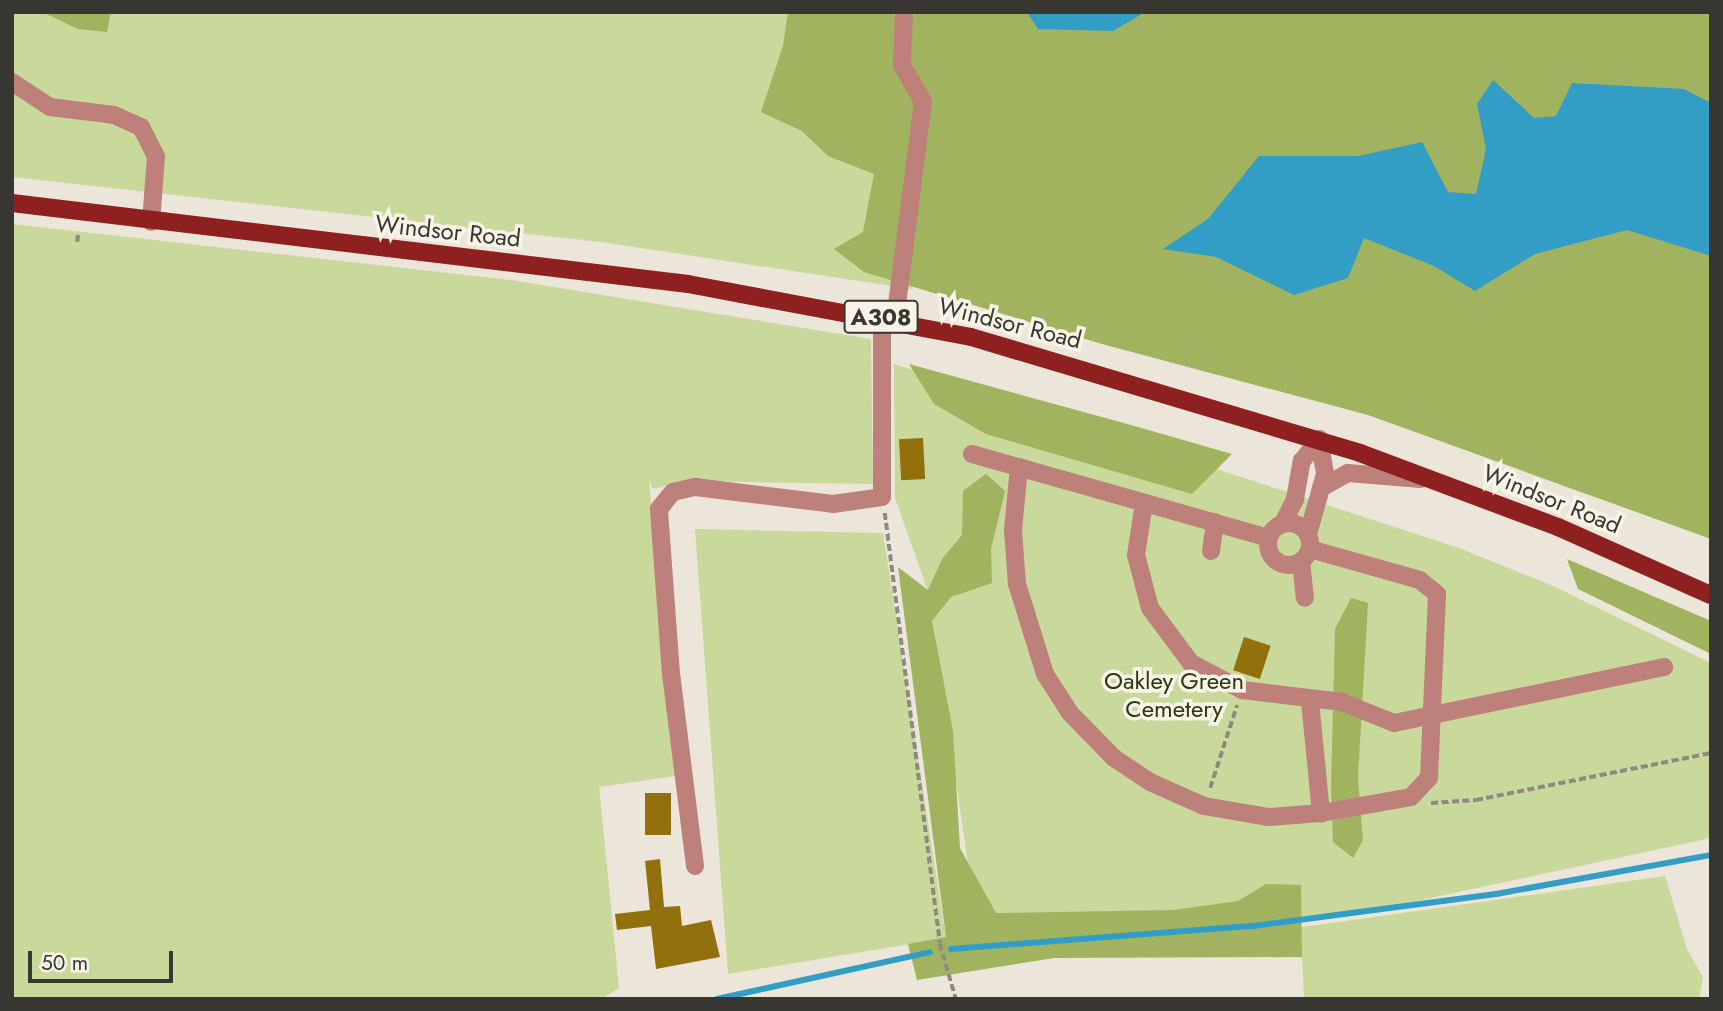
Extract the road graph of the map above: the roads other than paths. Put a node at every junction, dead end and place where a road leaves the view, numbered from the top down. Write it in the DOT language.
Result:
graph roads {
  1 [pos="904,12"];
  2 [pos="12,82"];
  3 [pos="12,203"];
  4 [pos="151,222"];
  5 [pos="889,319"];
  6 [pos="1319,439"];
  7 [pos="972,454"];
  8 [pos="1019,467"];
  9 [pos="1439,481"];
  10 [pos="1321,488"];
  11 [pos="1144,503"];
  12 [pos="1215,522"];
  13 [pos="1283,523"];
  14 [pos="1268,538"];
  15 [pos="1306,548"];
  16 [pos="1211,551"];
  17 [pos="1711,595"];
  18 [pos="1304,598"];
  19 [pos="1664,667"];
  20 [pos="1310,701"];
  21 [pos="1432,714"];
  22 [pos="1321,813"];
  23 [pos="695,866"];
  1 -- 5 [label="lane"];
  2 -- 4 [label="lane"];
  3 -- 4 [label="main road, Windsor Road / A308"];
  4 -- 5 [label="main road, Windsor Road / A308"];
  5 -- 6 [label="main road, Windsor Road / A308"];
  5 -- 23 [label="lane"];
  6 -- 9 [label="main road, Windsor Road / A308"];
  6 -- 10 [label="lane"];
  6 -- 13 [label="lane"];
  7 -- 8 [label="lane"];
  8 -- 11 [label="lane"];
  8 -- 22 [label="lane"];
  9 -- 10 [label="lane"];
  9 -- 17 [label="main road, Windsor Road / A308"];
  10 -- 15 [label="lane"];
  11 -- 12 [label="lane"];
  11 -- 20 [label="lane"];
  12 -- 14 [label="lane"];
  12 -- 16 [label="lane"];
  13 -- 14 [label="lane"];
  13 -- 15 [label="lane"];
  14 -- 15 [label="lane"];
  15 -- 18 [label="lane"];
  15 -- 21 [label="lane"];
  19 -- 21 [label="lane"];
  20 -- 21 [label="lane"];
  20 -- 22 [label="lane"];
  21 -- 22 [label="lane"];
}
